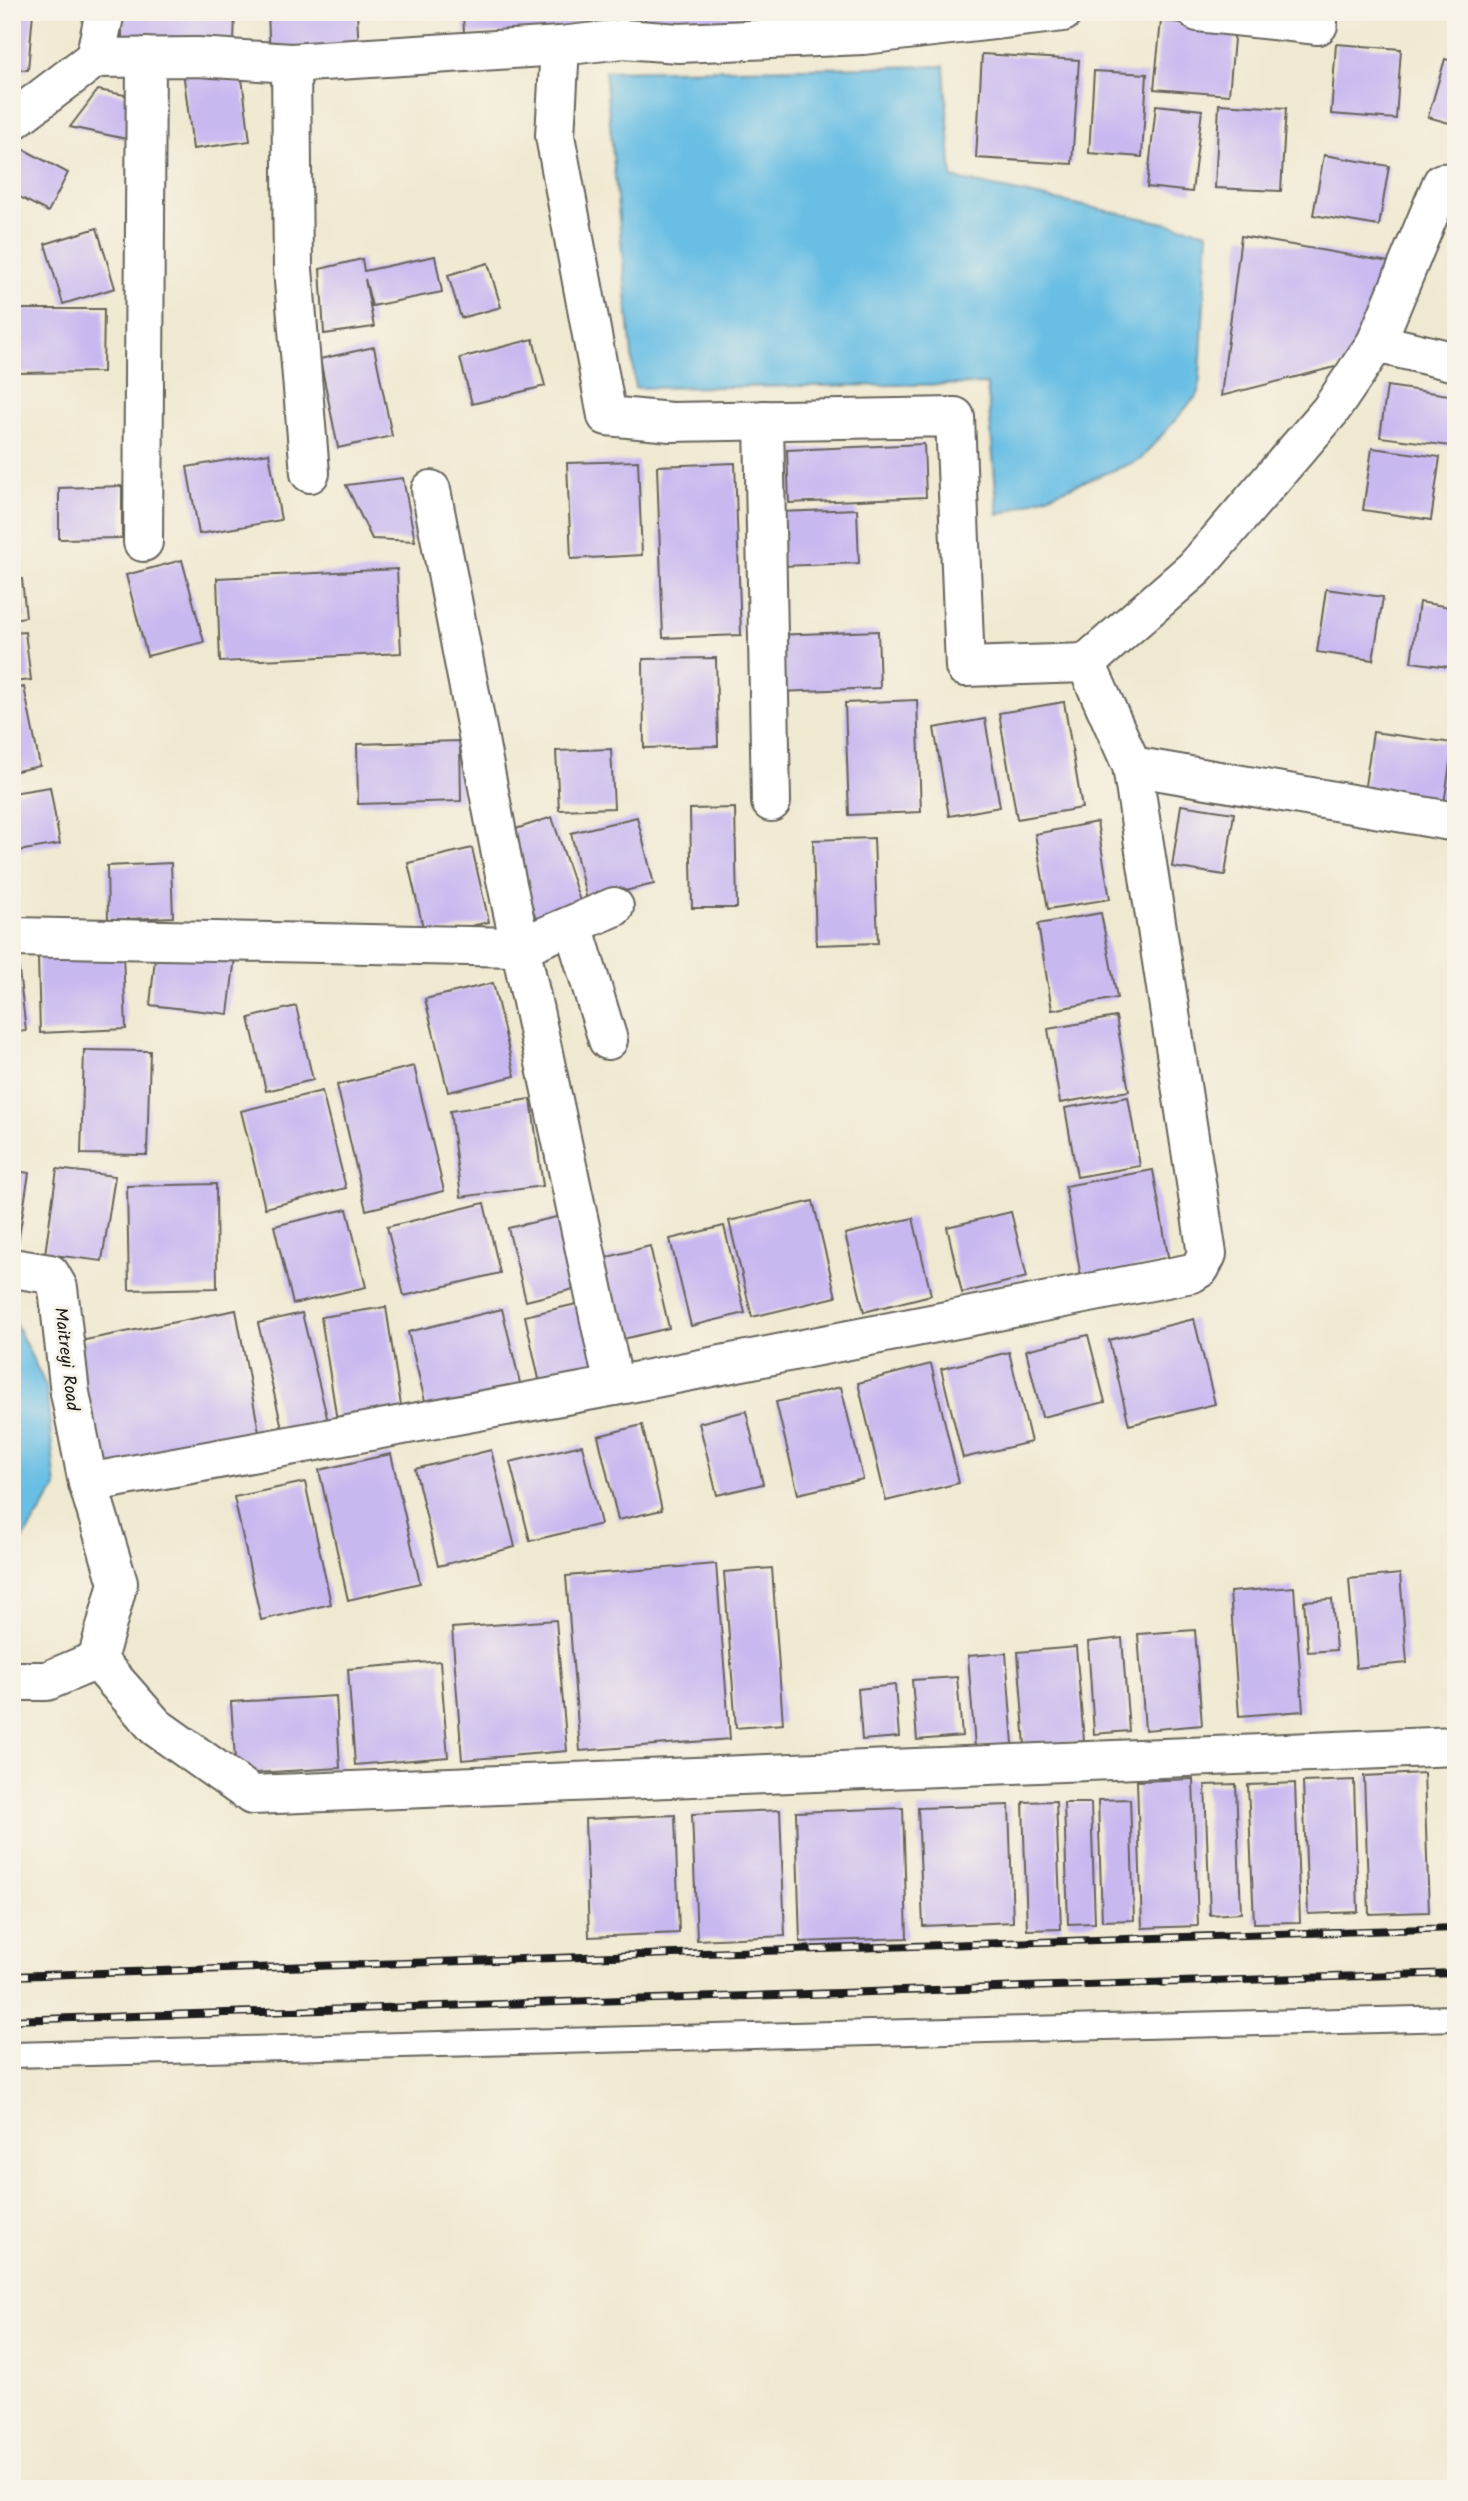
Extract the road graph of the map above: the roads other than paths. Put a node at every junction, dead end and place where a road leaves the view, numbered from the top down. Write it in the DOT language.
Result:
graph roads {
  1 [pos="105,12"];
  2 [pos="1063,12"];
  3 [pos="1198,12"];
  4 [pos="1318,12"];
  5 [pos="623,26"];
  6 [pos="560,46"];
  7 [pos="146,57"];
  8 [pos="94,58"];
  9 [pos="291,63"];
  10 [pos="12,121"];
  11 [pos="1456,181"];
  12 [pos="1376,343"];
  13 [pos="1456,362"];
  14 [pos="764,420"];
  15 [pos="310,474"];
  16 [pos="431,490"];
  17 [pos="143,542"];
  18 [pos="1086,663"];
  19 [pos="1132,766"];
  20 [pos="771,802"];
  21 [pos="1456,822"];
  22 [pos="614,907"];
  23 [pos="573,925"];
  24 [pos="12,937"];
  25 [pos="520,947"];
  26 [pos="608,1040"];
  27 [pos="12,1268"];
  28 [pos="614,1386"];
  29 [pos="88,1483"];
  30 [pos="97,1660"];
  31 [pos="12,1681"];
  32 [pos="1456,1746"];
  33 [pos="1456,2018"];
  34 [pos="12,2055"];
  1 -- 8 [label="street"];
  2 -- 5 [label="street"];
  3 -- 4 [label="street"];
  5 -- 6 [label="street"];
  6 -- 9 [label="street"];
  6 -- 14 [label="street"];
  7 -- 8 [label="street"];
  7 -- 9 [label="street"];
  7 -- 17 [label="street"];
  8 -- 10 [label="street"];
  9 -- 15 [label="street"];
  11 -- 12 [label="street"];
  12 -- 13 [label="street"];
  12 -- 18 [label="street"];
  14 -- 18 [label="street"];
  14 -- 20 [label="street"];
  16 -- 25 [label="street"];
  18 -- 19 [label="street"];
  19 -- 21 [label="street"];
  19 -- 28 [label="street"];
  22 -- 23 [label="street"];
  23 -- 25 [label="street"];
  23 -- 26 [label="street"];
  24 -- 25 [label="street"];
  25 -- 28 [label="street"];
  27 -- 29 [label="street, Maitreyi Road"];
  28 -- 29 [label="street"];
  29 -- 30 [label="street"];
  30 -- 31 [label="street"];
  30 -- 32 [label="street"];
  33 -- 34 [label="lane"];
}
